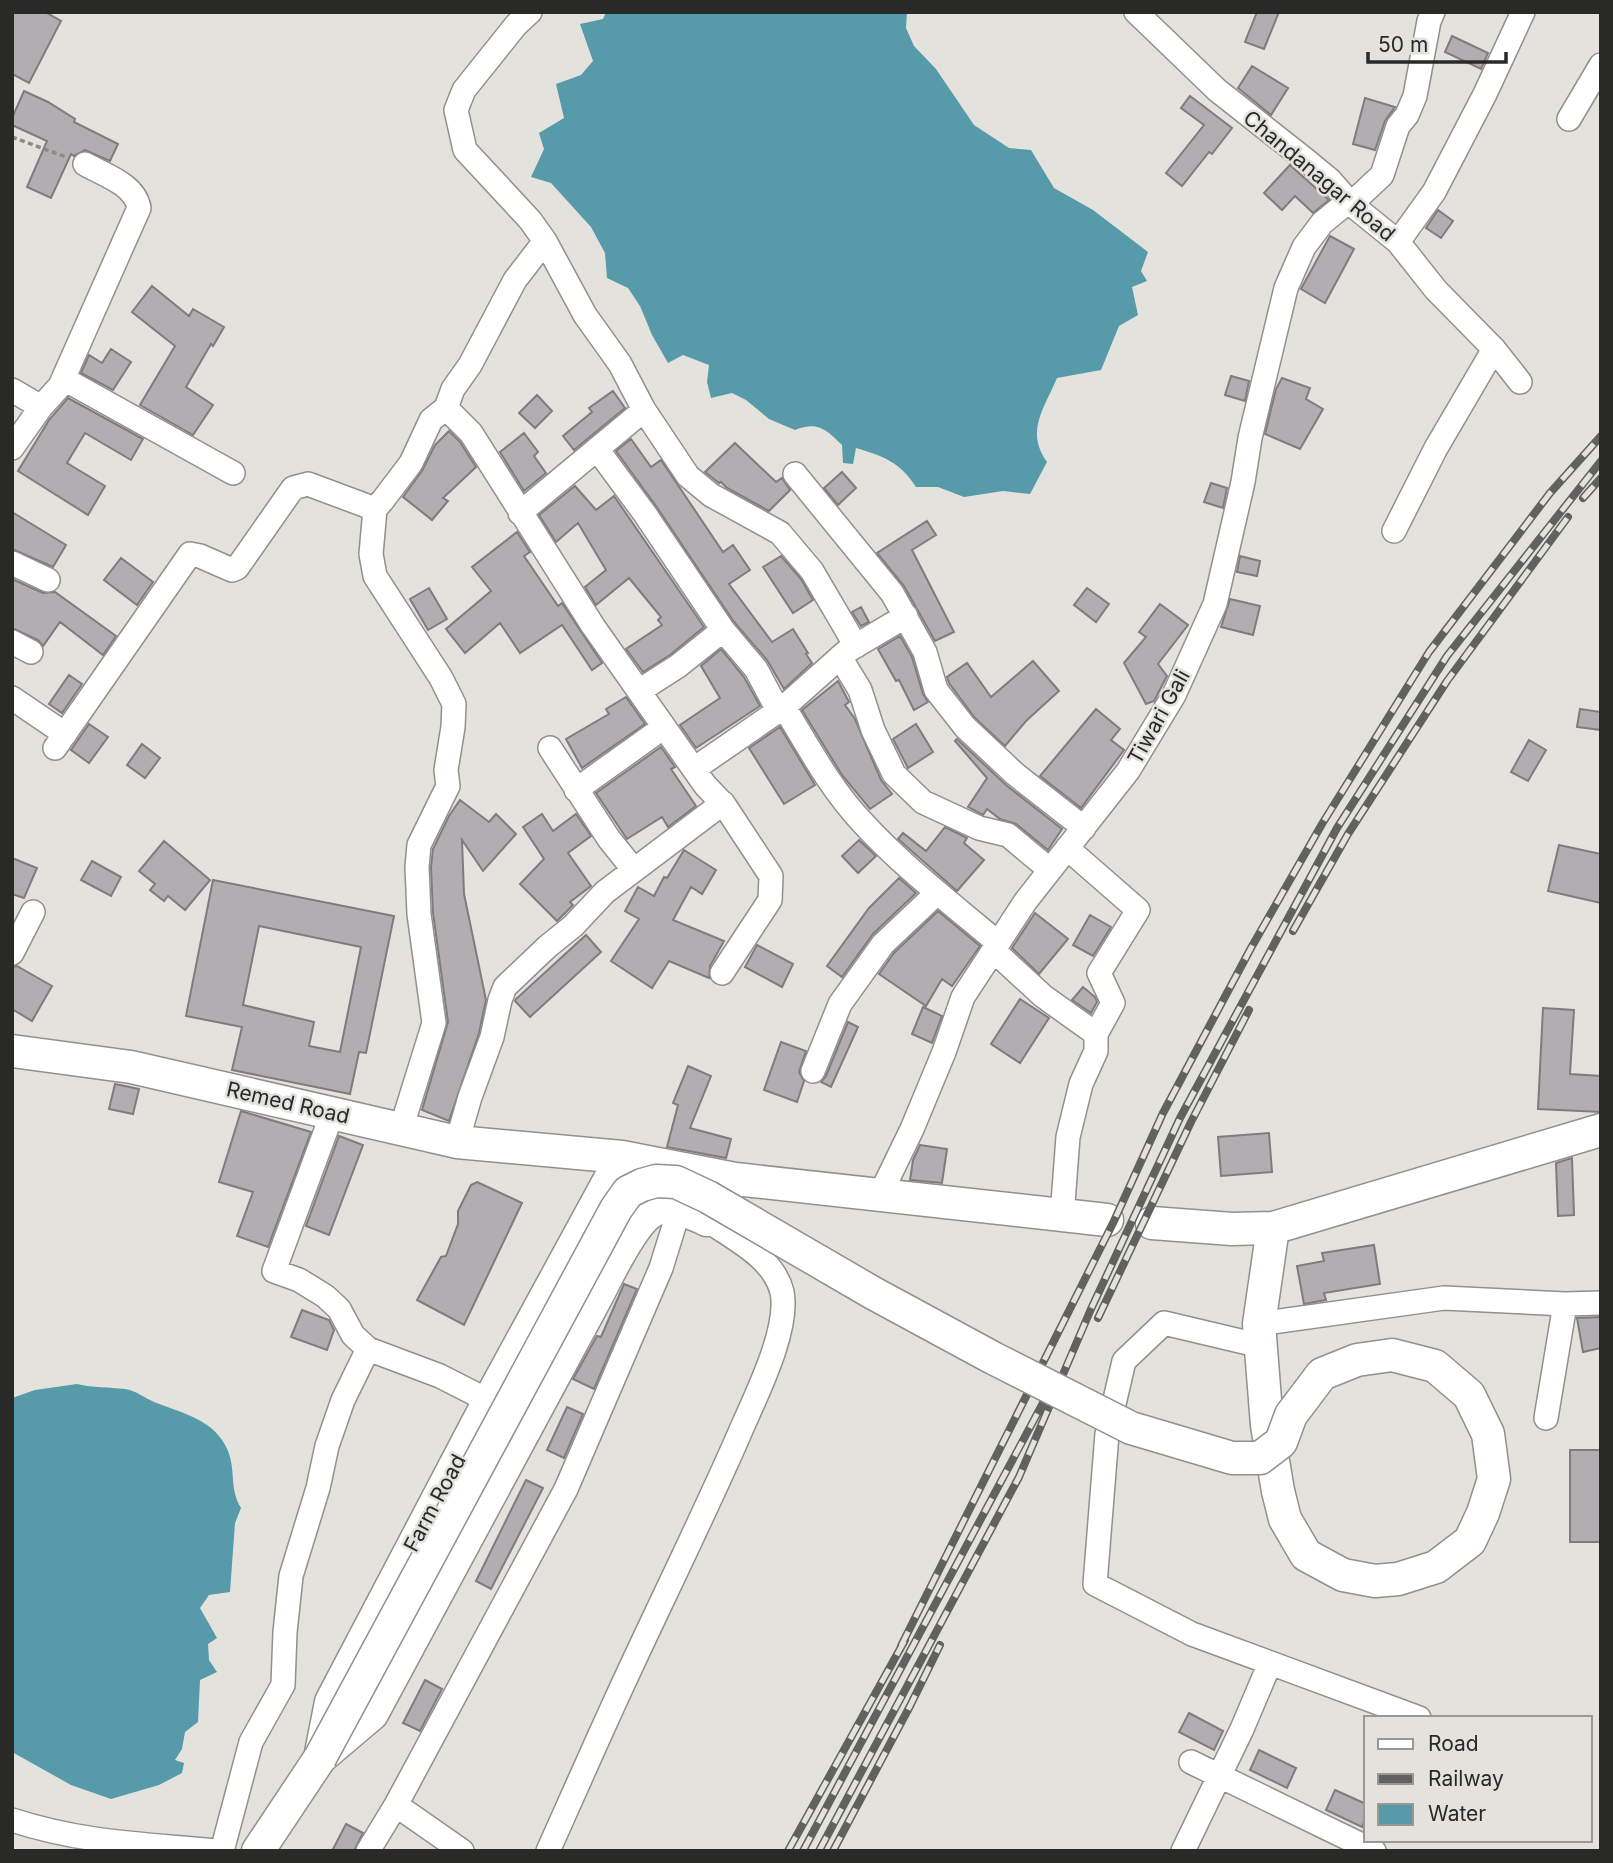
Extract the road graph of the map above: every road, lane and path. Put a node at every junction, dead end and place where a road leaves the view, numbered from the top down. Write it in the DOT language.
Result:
graph roads {
  1 [pos="530,12"];
  2 [pos="1136,12"];
  3 [pos="1433,12"];
  4 [pos="1523,12"];
  5 [pos="1601,65"];
  6 [pos="1569,118"];
  7 [pos="12,137"];
  8 [pos="85,164"];
  9 [pos="1350,203"];
  10 [pos="545,241"];
  11 [pos="1398,242"];
  12 [pos="1494,349"];
  13 [pos="64,379"];
  14 [pos="1520,382"];
  15 [pos="12,390"];
  16 [pos="41,407"];
  17 [pos="446,408"];
  18 [pos="643,410"];
  19 [pos="12,448"];
  20 [pos="597,449"];
  21 [pos="233,473"];
  22 [pos="795,474"];
  23 [pos="374,509"];
  24 [pos="520,513"];
  25 [pos="1394,531"];
  26 [pos="12,563"];
  27 [pos="48,580"];
  28 [pos="906,616"];
  29 [pos="723,630"];
  30 [pos="848,651"];
  31 [pos="639,691"];
  32 [pos="12,698"];
  33 [pos="784,707"];
  34 [pos="664,727"];
  35 [pos="550,748"];
  36 [pos="694,769"];
  37 [pos="576,790"];
  38 [pos="723,803"];
  39 [pos="1084,828"];
  40 [pos="1067,848"];
  41 [pos="635,870"];
  42 [pos="1050,870"];
  43 [pos="937,892"];
  44 [pos="33,912"];
  45 [pos="995,947"];
  46 [pos="12,953"];
  47 [pos="722,973"];
  48 [pos="1096,1034"];
  49 [pos="12,1051"];
  50 [pos="813,1071"];
  51 [pos="332,1114"];
  52 [pos="401,1129"];
  53 [pos="1601,1130"];
  54 [pos="457,1142"];
  55 [pos="622,1157"];
  56 [pos="735,1179"];
  57 [pos="879,1197"];
  58 [pos="693,1215"];
  59 [pos="1062,1216"];
  60 [pos="1107,1220"];
  61 [pos="1152,1223"];
  62 [pos="1273,1228"];
  63 [pos="1565,1304"];
  64 [pos="1601,1304"];
  65 [pos="1260,1335"];
  66 [pos="368,1349"];
  67 [pos="489,1401"];
  68 [pos="1546,1418"];
  69 [pos="1270,1663"];
  70 [pos="1414,1716"];
  71 [pos="320,1758"];
  72 [pos="1191,1762"];
  73 [pos="1218,1776"];
  74 [pos="396,1805"];
  75 [pos="12,1820"];
  76 [pos="216,1851"];
  77 [pos="222,1851"];
  78 [pos="258,1851"];
  79 [pos="368,1851"];
  80 [pos="462,1851"];
  81 [pos="548,1851"];
  82 [pos="1183,1851"];
  83 [pos="1374,1851"];
  1 -- 10 [label="street"];
  2 -- 9 [label="street, Chandanagar Road"];
  3 -- 9 [label="street, Tiwari Gali"];
  4 -- 11 [label="street"];
  5 -- 6 [label="street"];
  7 -- 8 [label="path"];
  8 -- 13 [label="street"];
  9 -- 11 [label="street, Chandanagar Road"];
  9 -- 39 [label="street, Tiwari Gali"];
  10 -- 17 [label="street"];
  10 -- 18 [label="street"];
  11 -- 12 [label="street, Chandanagar Road"];
  12 -- 14 [label="street, Chandanagar Road"];
  12 -- 25 [label="street"];
  13 -- 16 [label="street"];
  13 -- 21 [label="street"];
  15 -- 16 [label="street"];
  16 -- 19 [label="street"];
  17 -- 23 [label="street"];
  17 -- 24 [label="street"];
  18 -- 20 [label="street"];
  18 -- 30 [label="street"];
  20 -- 24 [label="street"];
  20 -- 29 [label="street"];
  22 -- 28 [label="street"];
  23 -- 32 [label="street"];
  23 -- 52 [label="street"];
  24 -- 31 [label="street"];
  26 -- 27 [label="street"];
  28 -- 30 [label="street"];
  28 -- 39 [label="street"];
  29 -- 31 [label="street"];
  29 -- 33 [label="street"];
  30 -- 33 [label="street"];
  30 -- 42 [label="street"];
  31 -- 34 [label="street"];
  33 -- 36 [label="street"];
  33 -- 43 [label="street"];
  34 -- 36 [label="street"];
  34 -- 37 [label="street"];
  35 -- 37 [label="street"];
  36 -- 38 [label="street"];
  37 -- 41 [label="street"];
  38 -- 41 [label="street"];
  38 -- 47 [label="street"];
  39 -- 40 [label="street, Tiwari Gali"];
  40 -- 42 [label="street, Tiwari Gali"];
  40 -- 48 [label="street"];
  41 -- 54 [label="street"];
  42 -- 45 [label="street, Tiwari Gali"];
  43 -- 45 [label="street"];
  43 -- 50 [label="street"];
  44 -- 46 [label="street"];
  45 -- 48 [label="street"];
  45 -- 57 [label="street, Tiwari Gali"];
  48 -- 59 [label="street"];
  49 -- 51 [label="main road, Remed Road"];
  51 -- 52 [label="main road, Remed Road"];
  51 -- 66 [label="street"];
  52 -- 54 [label="main road, Remed Road"];
  53 -- 62 [label="main road"];
  54 -- 55 [label="main road, Remed Road"];
  55 -- 56 [label="main road, Remed Road"];
  55 -- 67 [label="main road, Farm Road"];
  56 -- 57 [label="main road, Remed Road"];
  56 -- 58 [label="main road"];
  57 -- 59 [label="main road, Remed Road"];
  58 -- 71 [label="main road"];
  58 -- 74 [label="street"];
  58 -- 81 [label="street"];
  59 -- 60 [label="main road, Remed Road"];
  61 -- 62 [label="main road"];
  62 -- 65 [label="main road"];
  63 -- 64 [label="street"];
  63 -- 65 [label="street"];
  63 -- 68 [label="street"];
  65 -- 69 [label="street"];
  65 -- 71 [label="main road, bridge"];
  66 -- 67 [label="street"];
  66 -- 77 [label="street"];
  67 -- 71 [label="main road, Farm Road"];
  69 -- 70 [label="street"];
  69 -- 73 [label="street"];
  71 -- 78 [label="main road, Farm Road"];
  72 -- 73 [label="street"];
  73 -- 82 [label="street"];
  73 -- 83 [label="street"];
  74 -- 79 [label="street"];
  74 -- 80 [label="street"];
  75 -- 76 [label="street"];
}
